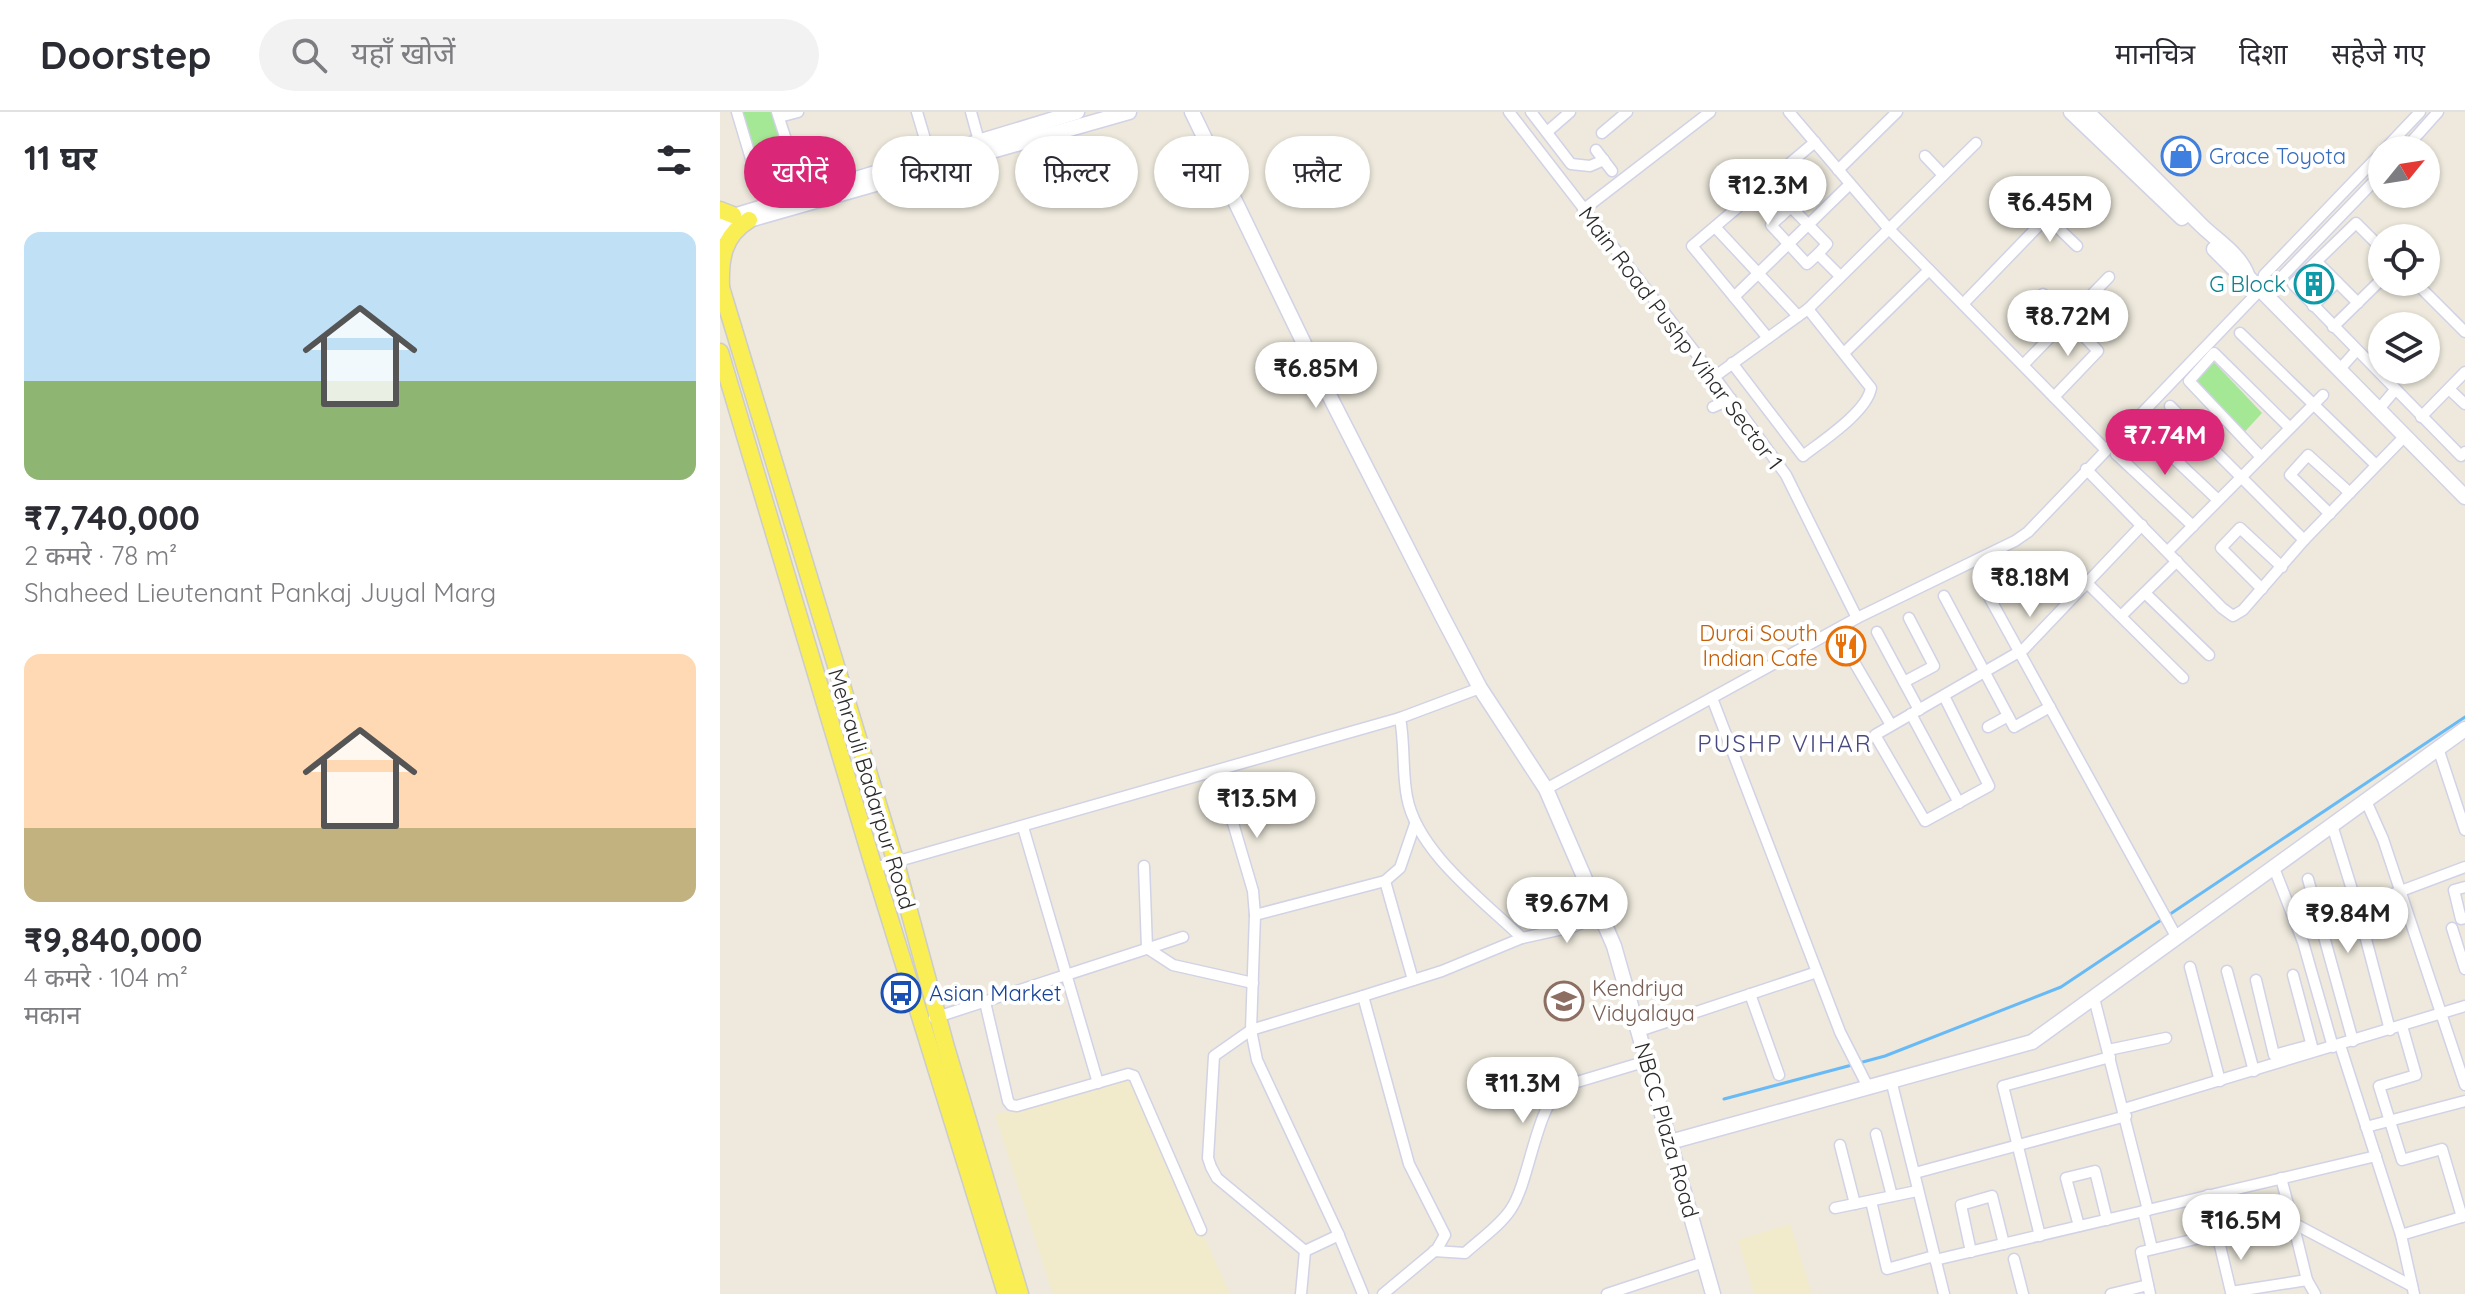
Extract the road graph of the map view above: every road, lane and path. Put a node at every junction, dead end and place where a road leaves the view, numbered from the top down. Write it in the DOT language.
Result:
graph roads {
  1 [pos="737,112"];
  2 [pos="798,112"];
  3 [pos="917,112"];
  4 [pos="971,112"];
  5 [pos="1129,112"];
  6 [pos="1192,112"];
  7 [pos="1509,112"];
  8 [pos="1531,112"];
  9 [pos="1570,112"];
  10 [pos="1627,112"];
  11 [pos="1710,112"];
  12 [pos="1789,112"];
  13 [pos="1897,112"];
  14 [pos="2071,112"];
  15 [pos="2087,112"];
  16 [pos="2420,112"];
  17 [pos="2438,112"];
  18 [pos="1072,113"];
  19 [pos="778,115"];
  20 [pos="1614,116"];
  21 [pos="1547,132"];
  22 [pos="1602,133"];
  23 [pos="744,136"];
  24 [pos="785,136"];
  25 [pos="924,136"];
  26 [pos="978,136"];
  27 [pos="996,136"];
  28 [pos="2397,136"];
  29 [pos="2417,136"];
  30 [pos="1815,142"];
  31 [pos="1976,143"];
  32 [pos="1596,150"];
  33 [pos="1925,156"];
  34 [pos="1604,160"];
  35 [pos="2368,167"];
  36 [pos="1838,170"];
  37 [pos="1612,171"];
  38 [pos="1943,175"];
  39 [pos="1850,184"];
  40 [pos="2368,188"];
  41 [pos="1758,191"];
  42 [pos="758,208"];
  43 [pos="1583,210"];
  44 [pos="730,216"];
  45 [pos="1781,216"];
  46 [pos="1808,225"];
  47 [pos="1715,227"];
  48 [pos="1888,228"];
  49 [pos="720,232"];
  50 [pos="2368,235"];
  51 [pos="1788,245"];
  52 [pos="2077,246"];
  53 [pos="1818,254"];
  54 [pos="2317,262"];
  55 [pos="1929,270"];
  56 [pos="1758,274"];
  57 [pos="1840,276"];
  58 [pos="2109,277"];
  59 [pos="2248,277"];
  60 [pos="2337,282"];
  61 [pos="720,286"];
  62 [pos="2261,289"];
  63 [pos="2368,293"];
  64 [pos="2043,294"];
  65 [pos="2429,296"];
  66 [pos="1734,297"];
  67 [pos="2358,303"];
  68 [pos="1963,304"];
  69 [pos="2313,306"];
  70 [pos="1808,309"];
  71 [pos="1798,316"];
  72 [pos="2067,320"];
  73 [pos="2333,327"];
  74 [pos="2465,332"];
  75 [pos="2240,333"];
  76 [pos="1768,338"];
  77 [pos="2356,351"];
  78 [pos="720,352"];
  79 [pos="1845,352"];
  80 [pos="1732,363"];
  81 [pos="2023,365"];
  82 [pos="2340,369"];
  83 [pos="2465,372"];
  84 [pos="1714,377"];
  85 [pos="2449,389"];
  86 [pos="2395,390"];
  87 [pos="2323,395"];
  88 [pos="2054,397"];
  89 [pos="1731,399"];
  90 [pos="2465,404"];
  91 [pos="2313,405"];
  92 [pos="2170,406"];
  93 [pos="1713,407"];
  94 [pos="2379,409"];
  95 [pos="2421,417"];
  96 [pos="2290,428"];
  97 [pos="2405,436"];
  98 [pos="770,448"];
  99 [pos="2105,449"];
  100 [pos="2465,452"];
  101 [pos="752,454"];
  102 [pos="2261,457"];
  103 [pos="2376,465"];
  104 [pos="2086,469"];
  105 [pos="2241,477"];
  106 [pos="2350,493"];
  107 [pos="2465,497"];
  108 [pos="2218,500"];
  109 [pos="2330,514"];
  110 [pos="2142,525"];
  111 [pos="2193,526"];
  112 [pos="2304,540"];
  113 [pos="2168,551"];
  114 [pos="2177,561"];
  115 [pos="2282,567"];
  116 [pos="2087,583"];
  117 [pos="1982,584"];
  118 [pos="2262,589"];
  119 [pos="2145,593"];
  120 [pos="1944,596"];
  121 [pos="2121,616"];
  122 [pos="1857,618"];
  123 [pos="1909,618"];
  124 [pos="1877,632"];
  125 [pos="1847,650"];
  126 [pos="2020,652"];
  127 [pos="2209,655"];
  128 [pos="1983,674"];
  129 [pos="2183,678"];
  130 [pos="1904,682"];
  131 [pos="1480,688"];
  132 [pos="1944,696"];
  133 [pos="1712,698"];
  134 [pos="2050,707"];
  135 [pos="1915,712"];
  136 [pos="2008,716"];
  137 [pos="1400,718"];
  138 [pos="1891,725"];
  139 [pos="1988,727"];
  140 [pos="2465,729"];
  141 [pos="2438,748"];
  142 [pos="1218,772"];
  143 [pos="1546,789"];
  144 [pos="2366,801"];
  145 [pos="1959,803"];
  146 [pos="1415,824"];
  147 [pos="2332,825"];
  148 [pos="1023,827"];
  149 [pos="2465,830"];
  150 [pos="896,863"];
  151 [pos="1144,866"];
  152 [pos="2465,867"];
  153 [pos="874,868"];
  154 [pos="2274,868"];
  155 [pos="2308,879"];
  156 [pos="1385,881"];
  157 [pos="2465,887"];
  158 [pos="2401,892"];
  159 [pos="2358,909"];
  160 [pos="1255,915"];
  161 [pos="1601,916"];
  162 [pos="2465,918"];
  163 [pos="2321,921"];
  164 [pos="2452,928"];
  165 [pos="1183,937"];
  166 [pos="1522,938"];
  167 [pos="2177,938"];
  168 [pos="1147,948"];
  169 [pos="2190,967"];
  170 [pos="2465,969"];
  171 [pos="2227,971"];
  172 [pos="1817,972"];
  173 [pos="2293,975"];
  174 [pos="1066,976"];
  175 [pos="1413,980"];
  176 [pos="2256,980"];
  177 [pos="1253,983"];
  178 [pos="1750,994"];
  179 [pos="1363,996"];
  180 [pos="2094,998"];
  181 [pos="985,1002"];
  182 [pos="2465,1006"];
  183 [pos="2442,1014"];
  184 [pos="930,1018"];
  185 [pos="2402,1026"];
  186 [pos="1251,1030"];
  187 [pos="2390,1030"];
  188 [pos="1639,1031"];
  189 [pos="2166,1038"];
  190 [pos="2353,1041"];
  191 [pos="2337,1046"];
  192 [pos="2312,1049"];
  193 [pos="2109,1054"];
  194 [pos="1647,1061"];
  195 [pos="2254,1071"];
  196 [pos="1779,1075"];
  197 [pos="1891,1080"];
  198 [pos="2220,1081"];
  199 [pos="1098,1083"];
  200 [pos="2465,1085"];
  201 [pos="1868,1087"];
  202 [pos="2465,1101"];
  203 [pos="2125,1112"];
  204 [pos="2390,1121"];
  205 [pos="2366,1127"];
  206 [pos="1876,1134"];
  207 [pos="1670,1142"];
  208 [pos="1840,1145"];
  209 [pos="2016,1146"];
  210 [pos="2376,1156"];
  211 [pos="1915,1173"];
  212 [pos="2281,1178"];
  213 [pos="1917,1191"];
  214 [pos="2208,1195"];
  215 [pos="1892,1196"];
  216 [pos="1871,1201"];
  217 [pos="1855,1204"];
  218 [pos="1835,1208"];
  219 [pos="2146,1211"];
  220 [pos="2464,1216"];
  221 [pos="2107,1220"];
  222 [pos="2293,1223"];
  223 [pos="2079,1226"];
  224 [pos="1201,1230"];
  225 [pos="2217,1234"];
  226 [pos="1339,1235"];
  227 [pos="2401,1235"];
  228 [pos="2040,1236"];
  229 [pos="2004,1244"];
  230 [pos="2152,1249"];
  231 [pos="1305,1251"];
  232 [pos="1434,1251"];
  233 [pos="1971,1252"];
  234 [pos="1934,1258"];
  235 [pos="2014,1259"];
  236 [pos="1704,1262"];
  237 [pos="2307,1280"];
  238 [pos="1638,1289"];
  239 [pos="2149,1290"];
  240 [pos="2413,1290"];
  241 [pos="1006,1294"];
  242 [pos="1020,1294"];
  243 [pos="1301,1294"];
  244 [pos="1363,1294"];
  245 [pos="1383,1294"];
  246 [pos="1607,1294"];
  247 [pos="1713,1294"];
  248 [pos="1944,1294"];
  249 [pos="2023,1294"];
  250 [pos="2111,1294"];
  251 [pos="2315,1294"];
  1 -- 23 [label="street"];
  2 -- 19 [label="street"];
  3 -- 25 [label="street"];
  4 -- 26 [label="street"];
  5 -- 44 [label="street"];
  6 -- 131 [label="street, NBCC Plaza Road"];
  7 -- 43 [label="street, Main Road Pushp Vihar Sector 1"];
  8 -- 21 [label="street"];
  9 -- 21 [label="street"];
  10 -- 20 [label="street"];
  11 -- 43 [label="street"];
  12 -- 30 [label="street"];
  13 -- 36 [label="street"];
  14 -- 59 [label="street"];
  15 -- 59 [label="street"];
  16 -- 28 [label="street"];
  17 -- 29 [label="street"];
  18 -- 27 [label="street"];
  19 -- 24 [label="street"];
  20 -- 22 [label="street"];
  21 -- 34 [label="street"];
  30 -- 36 [label="street"];
  30 -- 41 [label="street"];
  31 -- 38 [label="street"];
  32 -- 34 [label="street"];
  33 -- 38 [label="street"];
  34 -- 37 [label="street"];
  35 -- 62 [label="street"];
  36 -- 39 [label="street"];
  38 -- 48 [label="street"];
  39 -- 46 [label="street"];
  39 -- 48 [label="street"];
  40 -- 62 [label="street"];
  41 -- 45 [label="street"];
  41 -- 47 [label="street"];
  42 -- 44 [label="street"];
  43 -- 84 [label="street, Main Road Pushp Vihar Sector 1"];
  44 -- 49 [label="street"];
  44 -- 61 [label="main road"];
  45 -- 46 [label="street"];
  45 -- 51 [label="street"];
  46 -- 51 [label="street"];
  46 -- 53 [label="street"];
  47 -- 56 [label="street"];
  47 -- 66 [label="street"];
  48 -- 55 [label="street"];
  48 -- 57 [label="street"];
  50 -- 54 [label="street"];
  51 -- 53 [label="street"];
  51 -- 56 [label="street"];
  52 -- 68 [label="street"];
  53 -- 57 [label="street"];
  54 -- 60 [label="street"];
  54 -- 69 [label="street"];
  55 -- 68 [label="street"];
  55 -- 79 [label="street"];
  56 -- 66 [label="street"];
  56 -- 71 [label="street"];
  57 -- 70 [label="street"];
  58 -- 72 [label="street"];
  59 -- 62 [label="street"];
  60 -- 67 [label="street"];
  60 -- 69 [label="street"];
  61 -- 98 [label="main road, Mehrauli Badarpur Road"];
  62 -- 82 [label="street"];
  62 -- 99 [label="street"];
  63 -- 67 [label="street"];
  64 -- 72 [label="street"];
  65 -- 74 [label="street"];
  66 -- 76 [label="street"];
  67 -- 73 [label="street"];
  68 -- 81 [label="street"];
  69 -- 73 [label="street"];
  70 -- 71 [label="street"];
  70 -- 79 [label="street"];
  71 -- 76 [label="street"];
  72 -- 81 [label="street"];
  72 -- 88 [label="street"];
  73 -- 77 [label="street"];
  75 -- 91 [label="street"];
  76 -- 80 [label="street"];
  77 -- 82 [label="street"];
  77 -- 86 [label="street"];
  78 -- 101 [label="main road, Mehrauli Badarpur Road"];
  79 -- 80 [label="street"];
  80 -- 84 [label="street"];
  81 -- 88 [label="street"];
  82 -- 94 [label="street"];
  83 -- 85 [label="street"];
  84 -- 89 [label="street, Main Road Pushp Vihar Sector 1"];
  85 -- 90 [label="street"];
  85 -- 95 [label="street"];
  86 -- 94 [label="street"];
  86 -- 95 [label="street"];
  87 -- 91 [label="street"];
  88 -- 99 [label="street"];
  89 -- 93 [label="street"];
  89 -- 122 [label="street, Main Road Pushp Vihar Sector 1"];
  91 -- 96 [label="street"];
  91 -- 103 [label="street"];
  92 -- 105 [label="street"];
  94 -- 97 [label="street"];
  95 -- 100 [label="street"];
  96 -- 102 [label="street"];
  96 -- 102 [label="street"];
  97 -- 103 [label="street"];
  97 -- 107 [label="street"];
  98 -- 101 [label="main road"];
  98 -- 150 [label="main road, Mehrauli Badarpur Road"];
  99 -- 104 [label="street"];
  101 -- 153 [label="main road, Mehrauli Badarpur Road"];
  102 -- 105 [label="street"];
  103 -- 106 [label="street"];
  104 -- 110 [label="street"];
  104 -- 122 [label="street"];
  105 -- 108 [label="street"];
  105 -- 112 [label="street"];
  106 -- 109 [label="street"];
  106 -- 109 [label="street"];
  108 -- 111 [label="street"];
  108 -- 111 [label="street"];
  109 -- 112 [label="street"];
  110 -- 113 [label="street"];
  110 -- 116 [label="street"];
  111 -- 113 [label="street"];
  112 -- 115 [label="street"];
  113 -- 114 [label="street"];
  114 -- 118 [label="street"];
  114 -- 119 [label="street"];
  115 -- 118 [label="street"];
  115 -- 118 [label="street"];
  116 -- 121 [label="street"];
  116 -- 126 [label="street"];
  117 -- 126 [label="street"];
  119 -- 121 [label="street"];
  119 -- 127 [label="street"];
  120 -- 128 [label="street"];
  121 -- 129 [label="street"];
  122 -- 133 [label="street"];
  123 -- 130 [label="street"];
  124 -- 130 [label="street"];
  125 -- 138 [label="street"];
  126 -- 128 [label="street"];
  126 -- 134 [label="street"];
  128 -- 132 [label="street"];
  128 -- 136 [label="street"];
  130 -- 135 [label="street"];
  131 -- 137 [label="street"];
  131 -- 143 [label="street, NBCC Plaza Road"];
  132 -- 135 [label="street"];
  132 -- 145 [label="street"];
  133 -- 143 [label="street"];
  133 -- 172 [label="street"];
  134 -- 136 [label="street"];
  134 -- 167 [label="street"];
  135 -- 138 [label="street"];
  135 -- 145 [label="street"];
  136 -- 139 [label="street"];
  137 -- 142 [label="street"];
  137 -- 146 [label="street"];
  138 -- 145 [label="street"];
  140 -- 141 [label="street"];
  141 -- 144 [label="street"];
  141 -- 149 [label="street"];
  142 -- 148 [label="street"];
  142 -- 160 [label="street"];
  143 -- 161 [label="street, NBCC Plaza Road"];
  144 -- 147 [label="street"];
  144 -- 158 [label="street"];
  146 -- 156 [label="street"];
  146 -- 166 [label="street"];
  147 -- 154 [label="street"];
  147 -- 159 [label="street"];
  148 -- 150 [label="street"];
  148 -- 174 [label="street"];
  150 -- 153 [label="street"];
  150 -- 184 [label="main road, Mehrauli Badarpur Road"];
  151 -- 168 [label="street"];
  152 -- 158 [label="street"];
  153 -- 184 [label="main road, Mehrauli Badarpur Road"];
  154 -- 167 [label="street"];
  154 -- 191 [label="street"];
  155 -- 163 [label="street"];
  156 -- 160 [label="street"];
  156 -- 175 [label="street"];
  157 -- 162 [label="street"];
  158 -- 159 [label="street"];
  158 -- 183 [label="street"];
  159 -- 163 [label="street"];
  159 -- 187 [label="street"];
  160 -- 177 [label="street"];
  161 -- 166 [label="street"];
  161 -- 188 [label="street, NBCC Plaza Road"];
  163 -- 190 [label="street"];
  164 -- 170 [label="street"];
  165 -- 168 [label="street"];
  166 -- 175 [label="street"];
  167 -- 180 [label="street"];
  168 -- 174 [label="street"];
  168 -- 177 [label="street"];
  169 -- 198 [label="street"];
  171 -- 195 [label="street"];
  172 -- 178 [label="street"];
  172 -- 201 [label="street"];
  173 -- 192 [label="street"];
  174 -- 181 [label="street"];
  174 -- 199 [label="street"];
  175 -- 179 [label="street"];
  176 -- 192 [label="street"];
  177 -- 186 [label="street"];
  178 -- 188 [label="street"];
  178 -- 196 [label="street"];
  179 -- 186 [label="street"];
  179 -- 232 [label="street"];
  180 -- 193 [label="street"];
  180 -- 197 [label="street"];
  181 -- 184 [label="street"];
  181 -- 199 [label="street"];
  182 -- 183 [label="street"];
  183 -- 185 [label="street"];
  183 -- 200 [label="street"];
  184 -- 241 [label="main road, Mehrauli Badarpur Road"];
  184 -- 242 [label="main road, Mehrauli Badarpur Road"];
  185 -- 187 [label="street"];
  185 -- 204 [label="street"];
  186 -- 226 [label="street"];
  186 -- 231 [label="street"];
  187 -- 190 [label="street"];
  188 -- 194 [label="street, NBCC Plaza Road"];
  189 -- 193 [label="street"];
  190 -- 191 [label="street"];
  191 -- 192 [label="street"];
  191 -- 205 [label="street"];
  192 -- 195 [label="street"];
  193 -- 203 [label="street"];
  193 -- 209 [label="street"];
  194 -- 207 [label="street, NBCC Plaza Road"];
  194 -- 232 [label="street"];
  195 -- 198 [label="street"];
  197 -- 201 [label="street"];
  197 -- 211 [label="street"];
  198 -- 203 [label="street"];
  199 -- 224 [label="street"];
  201 -- 207 [label="street"];
  202 -- 204 [label="street"];
  203 -- 209 [label="street"];
  203 -- 219 [label="street"];
  204 -- 205 [label="street"];
  204 -- 220 [label="street"];
  205 -- 210 [label="street"];
  206 -- 215 [label="street"];
  207 -- 236 [label="street, NBCC Plaza Road"];
  208 -- 217 [label="street"];
  209 -- 211 [label="street"];
  209 -- 228 [label="street"];
  210 -- 212 [label="street"];
  210 -- 227 [label="street"];
  211 -- 213 [label="street"];
  212 -- 214 [label="street"];
  212 -- 222 [label="street"];
  213 -- 215 [label="street"];
  213 -- 234 [label="street"];
  214 -- 219 [label="street"];
  214 -- 225 [label="street"];
  215 -- 216 [label="street"];
  216 -- 217 [label="street"];
  216 -- 234 [label="street"];
  217 -- 218 [label="street"];
  219 -- 221 [label="street"];
  219 -- 230 [label="street"];
  220 -- 227 [label="street"];
  221 -- 223 [label="street"];
  221 -- 223 [label="street"];
  222 -- 237 [label="street"];
  222 -- 240 [label="street"];
  223 -- 228 [label="street"];
  225 -- 230 [label="street"];
  225 -- 237 [label="street"];
  226 -- 231 [label="street"];
  226 -- 244 [label="street"];
  227 -- 240 [label="street"];
  228 -- 229 [label="street"];
  229 -- 233 [label="street"];
  229 -- 233 [label="street"];
  230 -- 239 [label="street"];
  231 -- 243 [label="street"];
  232 -- 245 [label="street"];
  233 -- 234 [label="street"];
  234 -- 248 [label="street"];
  235 -- 249 [label="street"];
  236 -- 238 [label="street"];
  236 -- 247 [label="street, NBCC Plaza Road"];
  237 -- 251 [label="street"];
  238 -- 246 [label="street"];
  239 -- 250 [label="street"];
}
